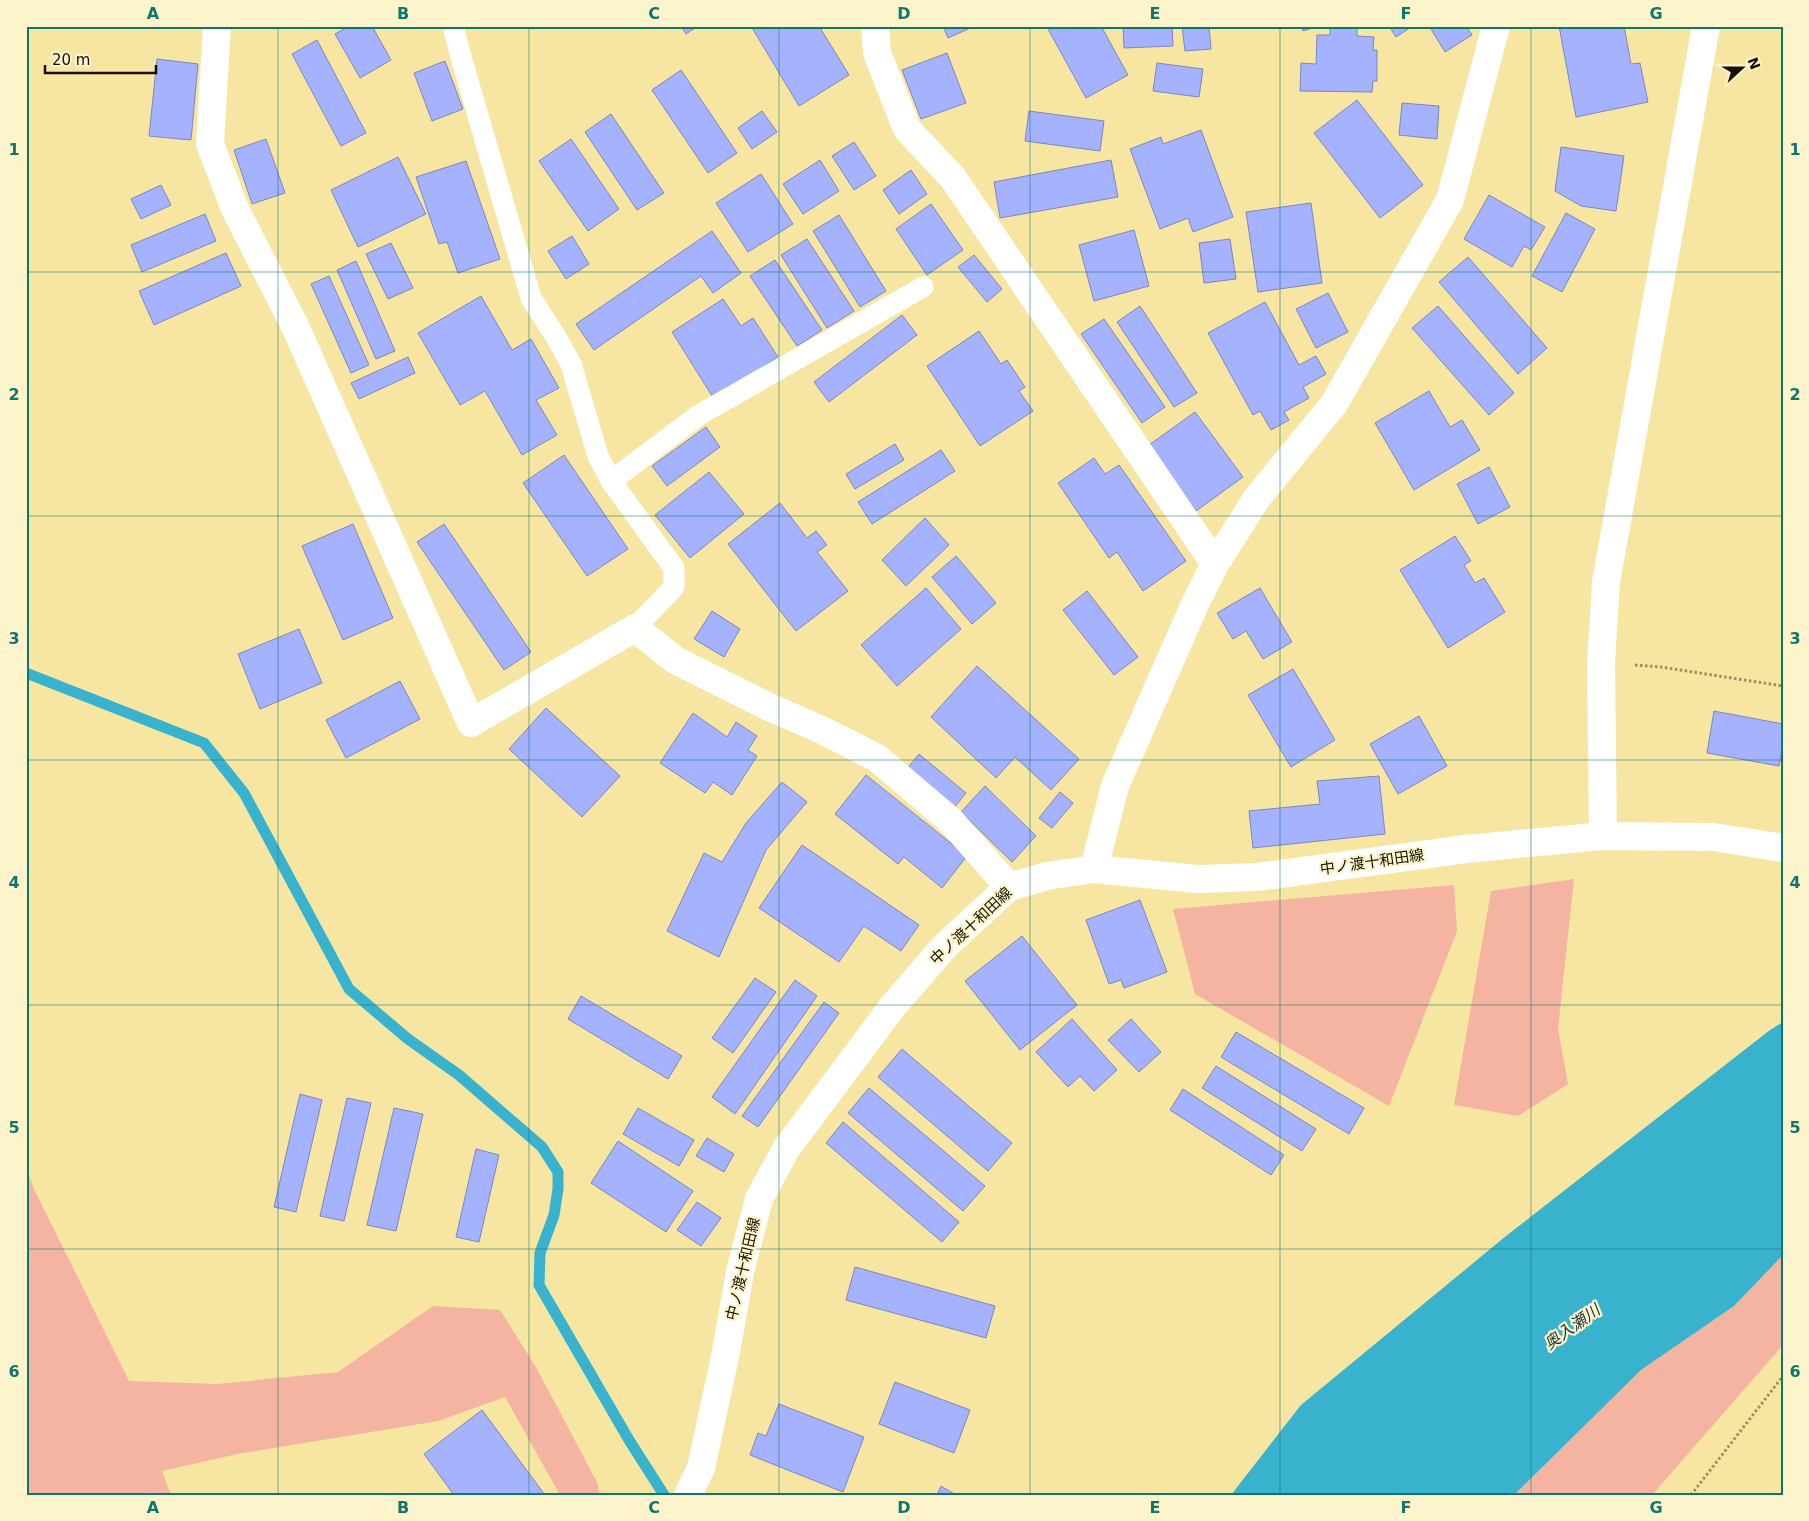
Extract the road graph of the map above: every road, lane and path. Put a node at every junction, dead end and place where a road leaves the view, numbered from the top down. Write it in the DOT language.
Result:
graph roads {
  1 [pos="217,26"];
  2 [pos="455,26"];
  3 [pos="875,26"];
  4 [pos="1496,26"];
  5 [pos="1706,26"];
  6 [pos="923,287"];
  7 [pos="611,481"];
  8 [pos="1215,564"];
  9 [pos="634,628"];
  10 [pos="1601,663"];
  11 [pos="1783,686"];
  12 [pos="1603,836"];
  13 [pos="1783,848"];
  14 [pos="1094,869"];
  15 [pos="1008,887"];
  16 [pos="1783,1376"];
  17 [pos="688,1494"];
  18 [pos="1691,1495"];
  1 -- 9 [label="street"];
  2 -- 7 [label="lane"];
  3 -- 8 [label="street"];
  4 -- 8 [label="street"];
  5 -- 10 [label="street"];
  6 -- 7 [label="lane"];
  7 -- 9 [label="lane"];
  8 -- 14 [label="street"];
  9 -- 15 [label="street"];
  10 -- 11 [label="path"];
  10 -- 12 [label="street"];
  12 -- 13 [label="street, 中ノ渡十和田線"];
  12 -- 14 [label="street, 中ノ渡十和田線"];
  14 -- 15 [label="street, 中ノ渡十和田線"];
  15 -- 17 [label="street, 中ノ渡十和田線"];
  16 -- 18 [label="path"];
}
